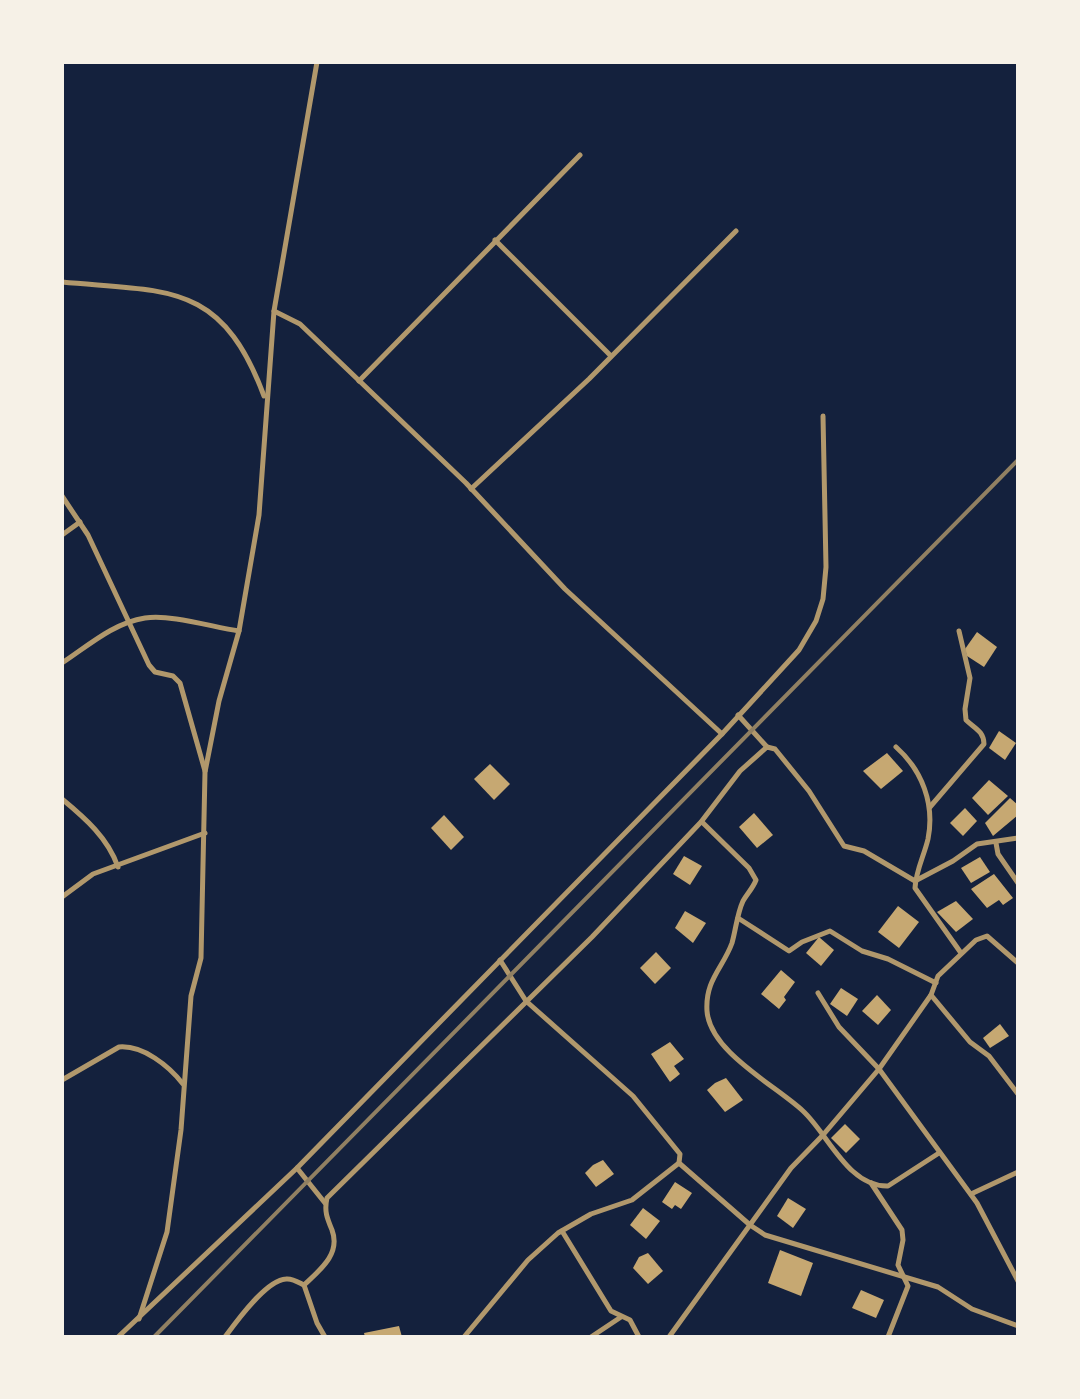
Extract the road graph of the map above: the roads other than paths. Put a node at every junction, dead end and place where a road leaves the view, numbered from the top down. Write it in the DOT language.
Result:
graph roads {
  1 [pos="317,62"];
  2 [pos="580,155"];
  3 [pos="736,231"];
  4 [pos="495,240"];
  5 [pos="62,282"];
  6 [pos="274,311"];
  7 [pos="611,356"];
  8 [pos="359,381"];
  9 [pos="266,400"];
  10 [pos="823,416"];
  11 [pos="471,489"];
  12 [pos="62,496"];
  13 [pos="80,522"];
  14 [pos="62,535"];
  15 [pos="130,623"];
  16 [pos="239,631"];
  17 [pos="959,631"];
  18 [pos="62,663"];
  19 [pos="738,715"];
  20 [pos="722,734"];
  21 [pos="767,747"];
  22 [pos="896,747"];
  23 [pos="205,772"];
  24 [pos="62,799"];
  25 [pos="929,807"];
  26 [pos="701,822"];
  27 [pos="205,833"];
  28 [pos="1018,838"];
  29 [pos="996,842"];
  30 [pos="118,867"];
  31 [pos="915,881"];
  32 [pos="1018,883"];
  33 [pos="62,897"];
  34 [pos="738,918"];
  35 [pos="961,953"];
  36 [pos="500,960"];
  37 [pos="1018,963"];
  38 [pos="936,983"];
  39 [pos="818,993"];
  40 [pos="931,995"];
  41 [pos="526,1001"];
  42 [pos="879,1069"];
  43 [pos="62,1080"];
  44 [pos="184,1085"];
  45 [pos="1018,1094"];
  46 [pos="823,1135"];
  47 [pos="939,1153"];
  48 [pos="679,1163"];
  49 [pos="297,1168"];
  50 [pos="1018,1172"];
  51 [pos="871,1182"];
  52 [pos="971,1194"];
  53 [pos="326,1204"];
  54 [pos="750,1225"];
  55 [pos="562,1231"];
  56 [pos="906,1277"];
  57 [pos="1018,1281"];
  58 [pos="304,1285"];
  59 [pos="621,1316"];
  60 [pos="139,1319"];
  61 [pos="1018,1327"];
  62 [pos="118,1337"];
  63 [pos="225,1337"];
  64 [pos="325,1337"];
  65 [pos="464,1337"];
  66 [pos="591,1337"];
  67 [pos="639,1337"];
  68 [pos="669,1337"];
  69 [pos="888,1337"];
  70 [pos="1015,1337"];
  1 -- 6 [label="street"];
  2 -- 4 [label="street"];
  3 -- 7 [label="street"];
  4 -- 7 [label="street"];
  4 -- 8 [label="street"];
  5 -- 9 [label="street"];
  6 -- 8 [label="street"];
  6 -- 9 [label="street"];
  7 -- 11 [label="street"];
  8 -- 11 [label="street"];
  9 -- 16 [label="street"];
  10 -- 19 [label="street"];
  11 -- 20 [label="street"];
  12 -- 13 [label="street"];
  13 -- 14 [label="street"];
  13 -- 15 [label="street"];
  15 -- 16 [label="street"];
  15 -- 18 [label="street"];
  15 -- 23 [label="street"];
  16 -- 23 [label="street"];
  17 -- 25 [label="street"];
  19 -- 20 [label="street"];
  19 -- 21 [label="street"];
  20 -- 36 [label="street"];
  21 -- 26 [label="street"];
  21 -- 31 [label="street"];
  22 -- 25 [label="street"];
  23 -- 27 [label="street"];
  24 -- 30 [label="street"];
  25 -- 31 [label="street"];
  26 -- 34 [label="street"];
  26 -- 41 [label="street"];
  27 -- 30 [label="street"];
  27 -- 44 [label="street"];
  28 -- 29 [label="street"];
  29 -- 31 [label="street"];
  29 -- 32 [label="street"];
  30 -- 33 [label="street"];
  31 -- 35 [label="street"];
  34 -- 38 [label="street"];
  34 -- 46 [label="street"];
  35 -- 37 [label="street"];
  35 -- 38 [label="street"];
  36 -- 41 [label="street"];
  36 -- 49 [label="street"];
  38 -- 40 [label="street"];
  39 -- 42 [label="street"];
  40 -- 42 [label="street"];
  40 -- 45 [label="street"];
  41 -- 48 [label="street"];
  41 -- 53 [label="street"];
  42 -- 46 [label="street"];
  42 -- 47 [label="street"];
  43 -- 44 [label="street"];
  44 -- 60 [label="street"];
  46 -- 51 [label="street"];
  46 -- 54 [label="street"];
  47 -- 51 [label="street"];
  47 -- 52 [label="street"];
  48 -- 54 [label="street"];
  48 -- 55 [label="street"];
  49 -- 53 [label="street"];
  49 -- 60 [label="street"];
  50 -- 52 [label="street"];
  51 -- 56 [label="street"];
  52 -- 57 [label="street"];
  53 -- 58 [label="street"];
  54 -- 56 [label="street"];
  54 -- 68 [label="street"];
  55 -- 59 [label="street"];
  55 -- 65 [label="street"];
  56 -- 61 [label="street"];
  56 -- 69 [label="street"];
  58 -- 63 [label="street"];
  58 -- 64 [label="street"];
  59 -- 66 [label="street"];
  59 -- 67 [label="street"];
  60 -- 62 [label="street"];
  61 -- 70 [label="street"];
}
